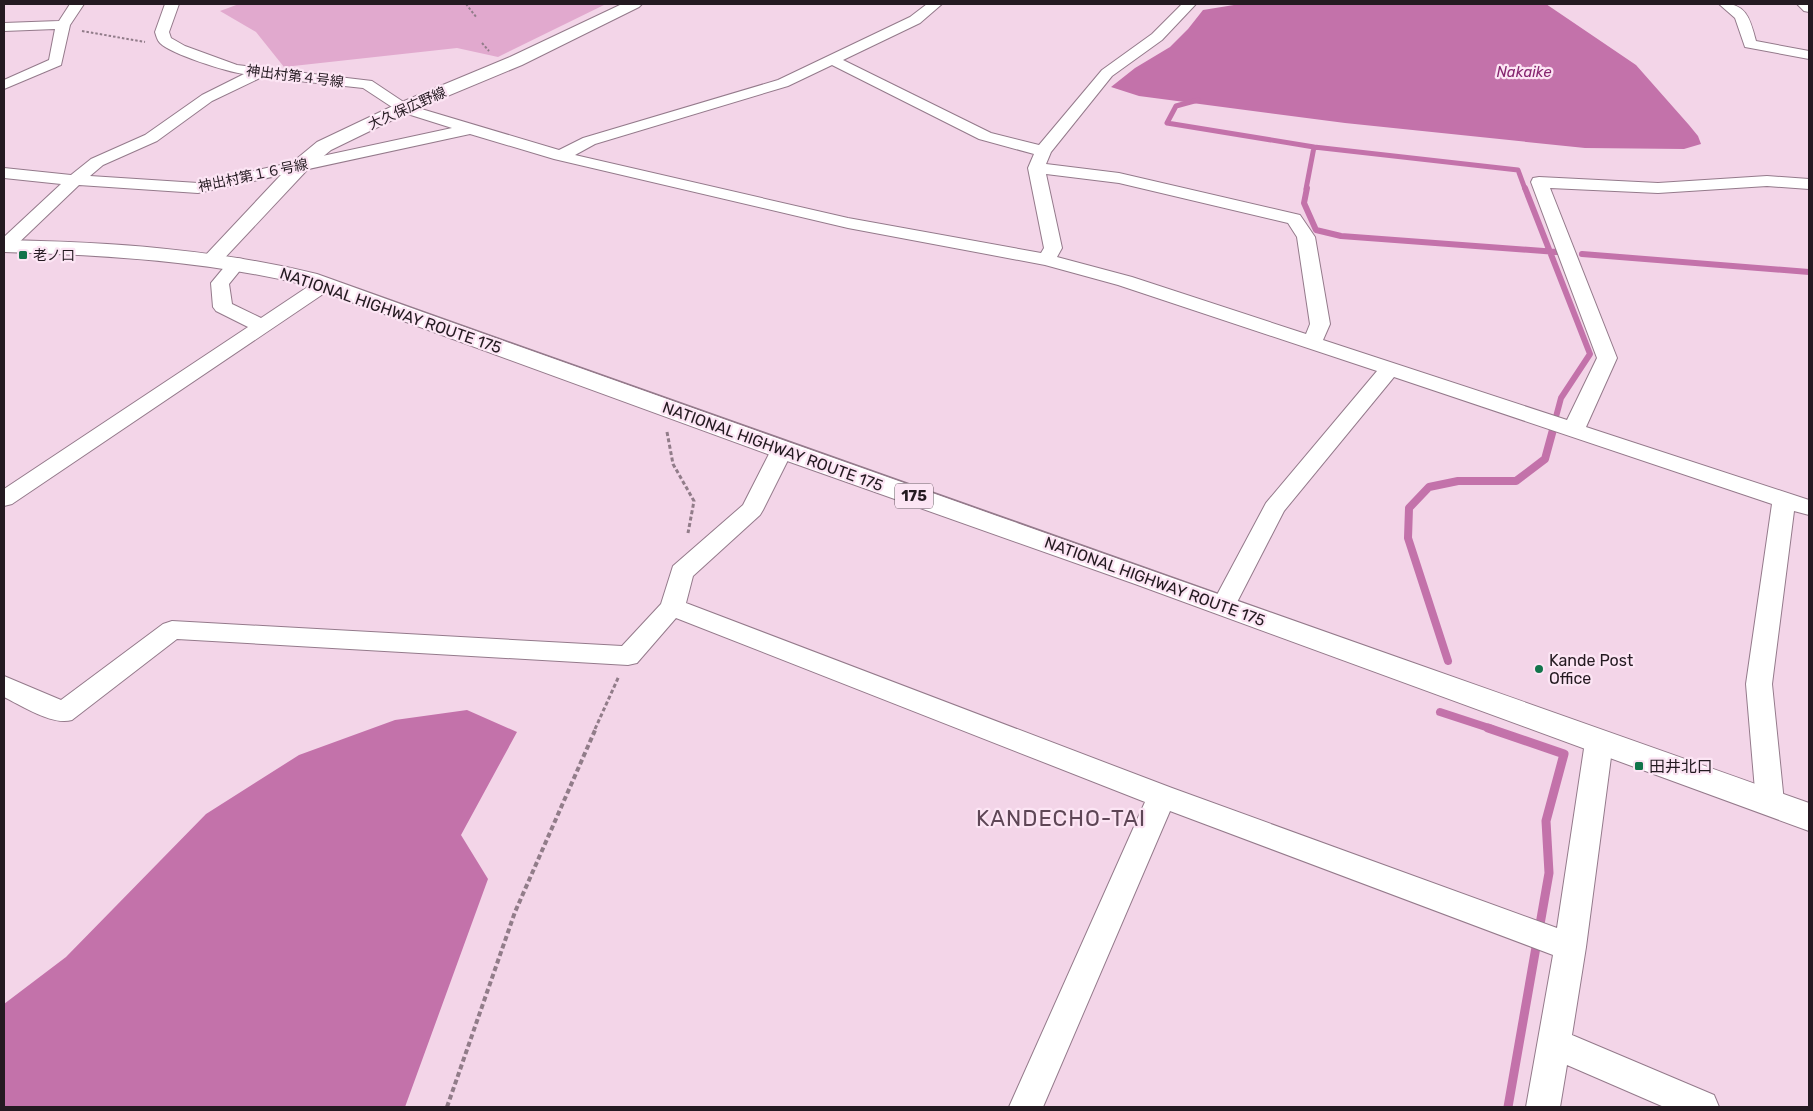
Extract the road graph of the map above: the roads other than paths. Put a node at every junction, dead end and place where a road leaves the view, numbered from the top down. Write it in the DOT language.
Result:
graph roads {
  1 [pos="77,4"];
  2 [pos="172,4"];
  3 [pos="634,4"];
  4 [pos="935,4"];
  5 [pos="1189,4"];
  6 [pos="1726,4"];
  7 [pos="1804,4"];
  8 [pos="1809,8"];
  9 [pos="4,27"];
  10 [pos="62,28"];
  11 [pos="1809,55"];
  12 [pos="829,60"];
  13 [pos="258,73"];
  14 [pos="4,85"];
  15 [pos="403,108"];
  16 [pos="469,129"];
  17 [pos="1043,151"];
  18 [pos="560,156"];
  19 [pos="301,165"];
  20 [pos="1036,168"];
  21 [pos="4,173"];
  22 [pos="75,180"];
  23 [pos="1809,184"];
  24 [pos="4,246"];
  25 [pos="1047,260"];
  26 [pos="225,261"];
  27 [pos="325,284"];
  28 [pos="262,326"];
  29 [pos="1312,343"];
  30 [pos="1390,369"];
  31 [pos="1574,429"];
  32 [pos="782,450"];
  33 [pos="4,499"];
  34 [pos="1784,499"];
  35 [pos="1809,508"];
  36 [pos="1223,606"];
  37 [pos="672,607"];
  38 [pos="4,686"];
  39 [pos="1599,742"];
  40 [pos="1162,796"];
  41 [pos="1770,802"];
  42 [pos="1809,816"];
  43 [pos="1570,947"];
  44 [pos="1554,1043"];
  45 [pos="1026,1107"];
  46 [pos="1543,1107"];
  47 [pos="1702,1107"];
  1 -- 10 [label="street"];
  2 -- 13 [label="street, 神出村第４号線"];
  3 -- 15 [label="main road, 大久保広野線"];
  4 -- 12 [label="street"];
  5 -- 17 [label="street"];
  6 -- 11 [label="street"];
  7 -- 8 [label="street"];
  9 -- 10 [label="street"];
  10 -- 14 [label="street"];
  12 -- 17 [label="street"];
  12 -- 18 [label="street"];
  13 -- 15 [label="street, 神出村第４号線"];
  13 -- 22 [label="street"];
  15 -- 16 [label="street, 神出村第４号線"];
  15 -- 19 [label="main road, 大久保広野線"];
  16 -- 18 [label="street, 神出村第４号線"];
  16 -- 19 [label="street, 神出村第１６号線"];
  17 -- 20 [label="street"];
  18 -- 25 [label="street, 神出村第４号線"];
  19 -- 22 [label="street, 神出村第１６号線"];
  19 -- 26 [label="main road, 大久保広野線"];
  20 -- 25 [label="street"];
  20 -- 29 [label="street"];
  21 -- 22 [label="street, 神出村第１６号線"];
  22 -- 24 [label="street"];
  23 -- 31 [label="street"];
  24 -- 26 [label="main road, NATIONAL HIGHWAY ROUTE 175 / 175"];
  25 -- 29 [label="street, 神出村第４号線"];
  26 -- 27 [label="main road, NATIONAL HIGHWAY ROUTE 175 / 175"];
  26 -- 28 [label="street"];
  27 -- 28 [label="street"];
  27 -- 32 [label="main road, NATIONAL HIGHWAY ROUTE 175 / 175"];
  28 -- 33 [label="street"];
  29 -- 30 [label="street, 神出村第４号線"];
  30 -- 31 [label="street, 神出村第４号線"];
  30 -- 36 [label="street"];
  31 -- 34 [label="street, 神出村第４号線"];
  32 -- 36 [label="main road, NATIONAL HIGHWAY ROUTE 175 / 175"];
  32 -- 37 [label="street"];
  34 -- 35 [label="street, 神出村第４号線"];
  34 -- 41 [label="street"];
  36 -- 39 [label="main road, NATIONAL HIGHWAY ROUTE 175 / 175"];
  37 -- 38 [label="street"];
  37 -- 40 [label="street"];
  39 -- 41 [label="main road, NATIONAL HIGHWAY ROUTE 175 / 175"];
  39 -- 43 [label="street"];
  40 -- 43 [label="street"];
  40 -- 45 [label="street"];
  41 -- 42 [label="main road, NATIONAL HIGHWAY ROUTE 175 / 175"];
  43 -- 44 [label="street"];
  44 -- 46 [label="street"];
  44 -- 47 [label="street"];
}
